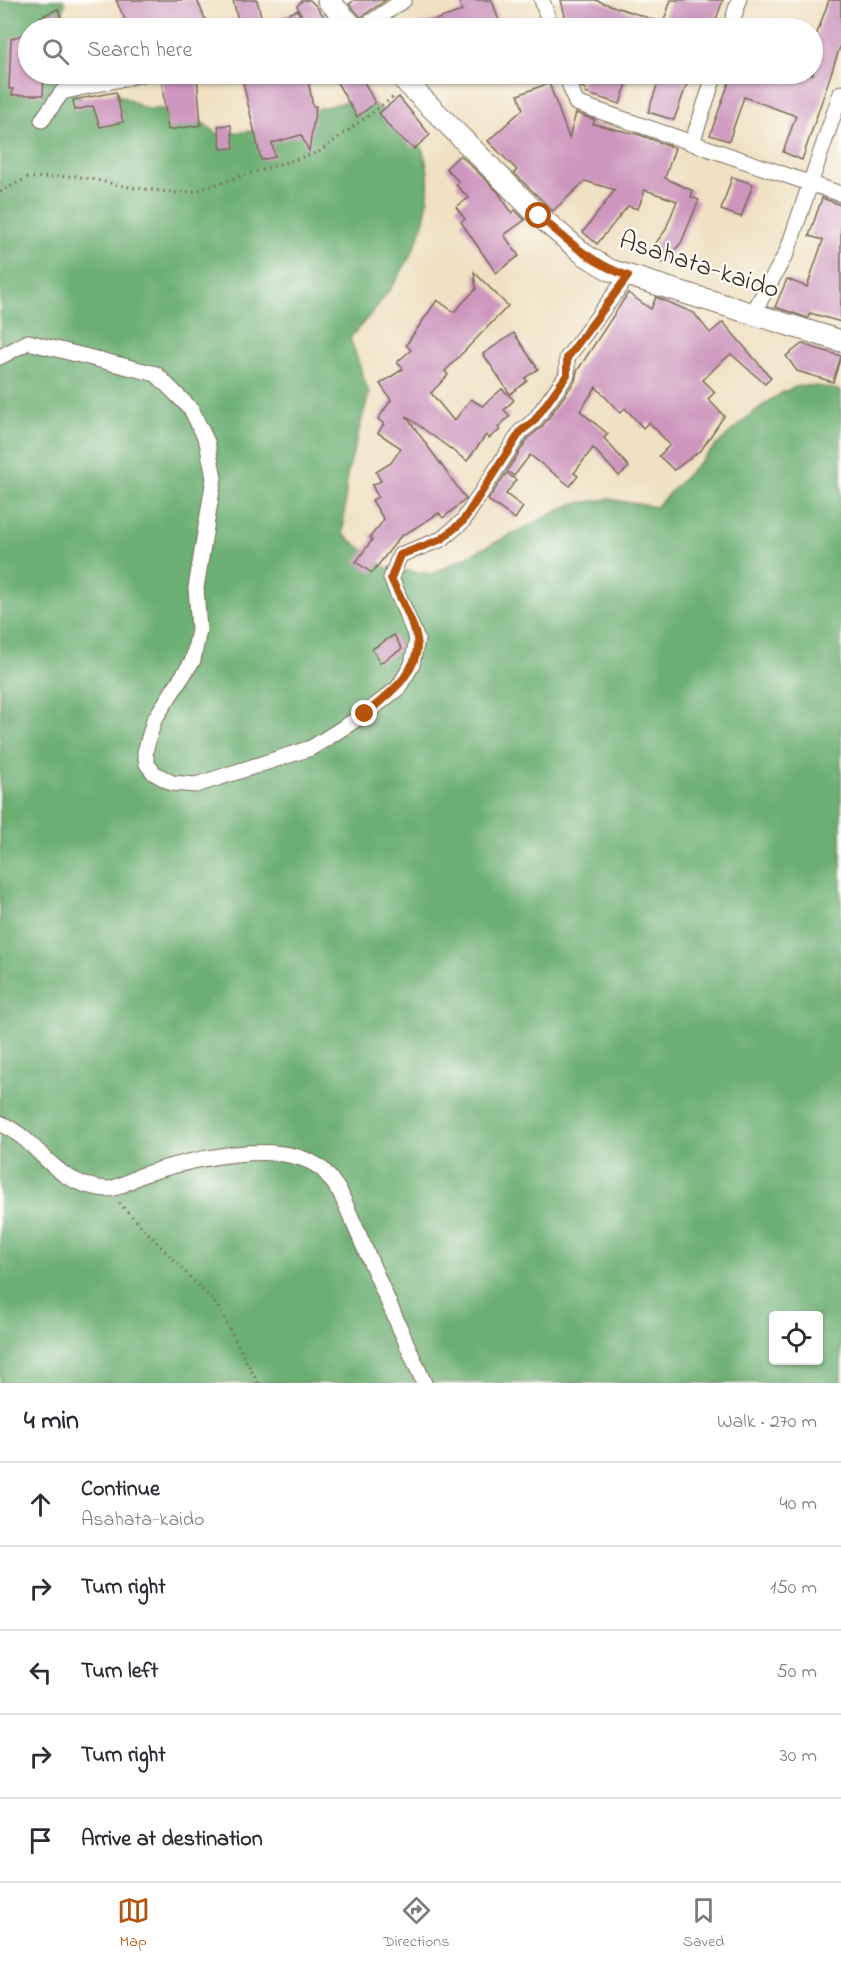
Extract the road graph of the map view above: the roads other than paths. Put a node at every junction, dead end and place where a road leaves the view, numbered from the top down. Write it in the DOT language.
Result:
graph roads {
  1 [pos="328,0"];
  2 [pos="404,0"];
  3 [pos="542,0"];
  4 [pos="739,0"];
  5 [pos="345,18"];
  6 [pos="377,18"];
  7 [pos="548,18"];
  8 [pos="733,18"];
  9 [pos="98,84"];
  10 [pos="408,84"];
  11 [pos="569,84"];
  12 [pos="712,84"];
  13 [pos="841,93"];
  14 [pos="839,109"];
  15 [pos="42,120"];
  16 [pos="692,143"];
  17 [pos="812,184"];
  18 [pos="841,194"];
  19 [pos="628,276"];
  20 [pos="753,313"];
  21 [pos="841,341"];
  22 [pos="0,357"];
  23 [pos="0,1123"];
  24 [pos="424,1383"];
  1 -- 5 [label="street"];
  2 -- 6 [label="street"];
  3 -- 7 [label="street"];
  4 -- 8 [label="street"];
  9 -- 15 [label="street"];
  10 -- 19 [label="street, Asahata-kaido"];
  11 -- 16 [label="street"];
  12 -- 16 [label="street"];
  13 -- 14 [label="street"];
  14 -- 17 [label="street"];
  16 -- 17 [label="street"];
  17 -- 18 [label="street"];
  17 -- 20 [label="street"];
  19 -- 20 [label="street, Asahata-kaido"];
  19 -- 22 [label="street"];
  20 -- 21 [label="street, Asahata-kaido"];
  23 -- 24 [label="street"];
}
